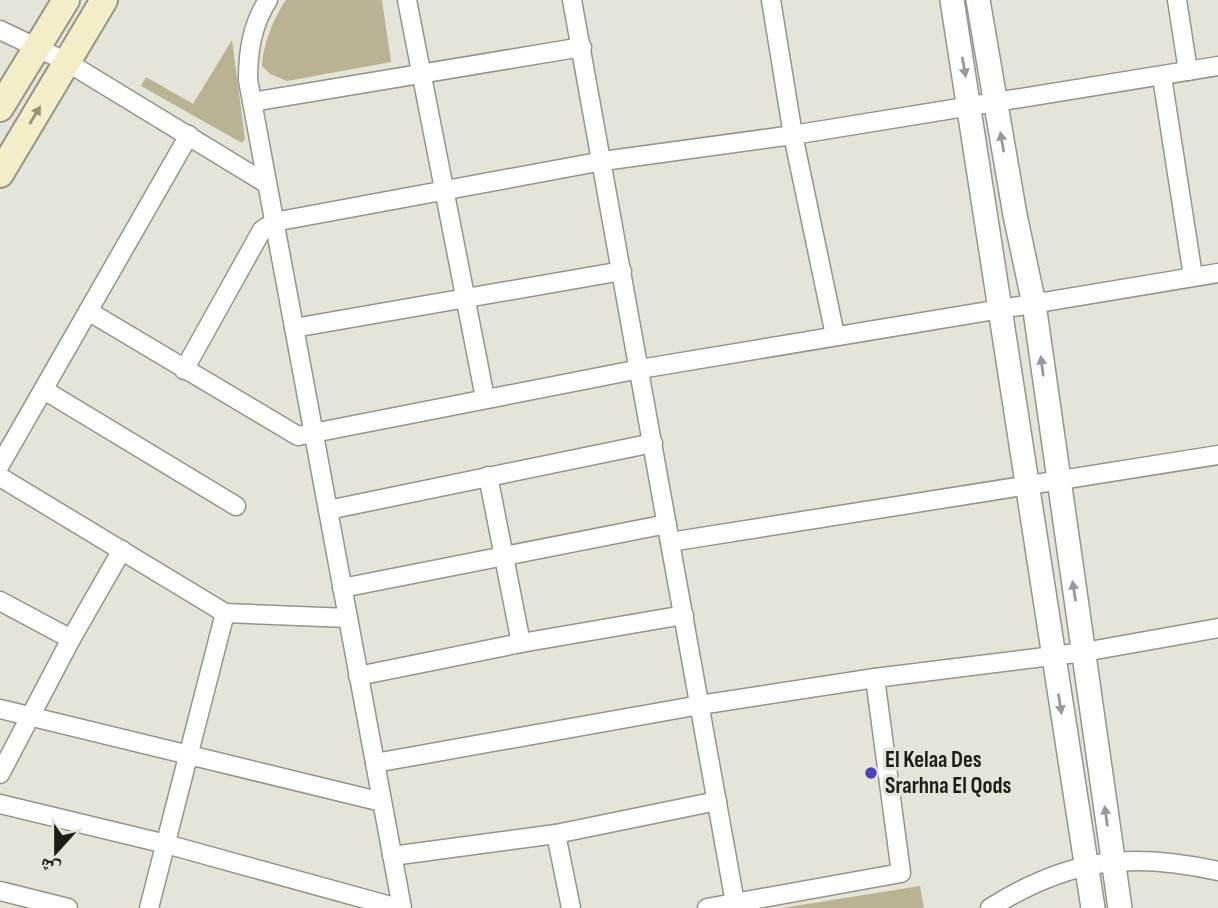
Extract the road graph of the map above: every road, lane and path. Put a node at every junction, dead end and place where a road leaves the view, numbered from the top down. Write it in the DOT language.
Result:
graph roads {
  1 [pos="66,0"];
  2 [pos="104,0"];
  3 [pos="268,0"];
  4 [pos="407,0"];
  5 [pos="572,0"];
  6 [pos="771,0"];
  7 [pos="952,0"];
  8 [pos="978,0"];
  9 [pos="1177,0"];
  10 [pos="0,30"];
  11 [pos="38,47"];
  12 [pos="582,47"];
  13 [pos="67,62"];
  14 [pos="1218,66"];
  15 [pos="1188,71"];
  16 [pos="421,74"];
  17 [pos="1162,77"];
  18 [pos="251,102"];
  19 [pos="995,102"];
  20 [pos="971,105"];
  21 [pos="0,108"];
  22 [pos="189,135"];
  23 [pos="793,135"];
  24 [pos="603,161"];
  25 [pos="0,174"];
  26 [pos="267,184"];
  27 [pos="443,192"];
  28 [pos="274,222"];
  29 [pos="622,271"];
  30 [pos="1218,273"];
  31 [pos="1193,276"];
  32 [pos="464,296"];
  33 [pos="1034,304"];
  34 [pos="88,311"];
  35 [pos="998,311"];
  36 [pos="294,328"];
  37 [pos="835,335"];
  38 [pos="640,369"];
  39 [pos="184,370"];
  40 [pos="44,390"];
  41 [pos="485,398"];
  42 [pos="313,432"];
  43 [pos="653,443"];
  44 [pos="1218,455"];
  45 [pos="0,465"];
  46 [pos="0,477"];
  47 [pos="488,477"];
  48 [pos="1057,481"];
  49 [pos="1026,486"];
  50 [pos="236,506"];
  51 [pos="328,510"];
  52 [pos="669,533"];
  53 [pos="122,550"];
  54 [pos="504,556"];
  55 [pos="342,588"];
  56 [pos="0,601"];
  57 [pos="225,613"];
  58 [pos="684,615"];
  59 [pos="348,618"];
  60 [pos="1218,628"];
  61 [pos="71,639"];
  62 [pos="522,643"];
  63 [pos="1084,652"];
  64 [pos="1052,655"];
  65 [pos="358,676"];
  66 [pos="875,678"];
  67 [pos="700,705"];
  68 [pos="0,709"];
  69 [pos="32,718"];
  70 [pos="189,754"];
  71 [pos="375,763"];
  72 [pos="0,774"];
  73 [pos="382,802"];
  74 [pos="717,802"];
  75 [pos="0,804"];
  76 [pos="556,834"];
  77 [pos="166,844"];
  78 [pos="392,856"];
  79 [pos="1113,861"];
  80 [pos="1085,865"];
  81 [pos="1218,871"];
  82 [pos="0,891"];
  83 [pos="735,906"];
  84 [pos="68,908"];
  85 [pos="149,908"];
  86 [pos="400,908"];
  87 [pos="571,908"];
  88 [pos="707,908"];
  89 [pos="990,908"];
  90 [pos="1093,908"];
  91 [pos="1120,908"];
  1 -- 11 [label="main road"];
  2 -- 13 [label="main road"];
  3 -- 18 [label="street"];
  4 -- 16 [label="street"];
  5 -- 12 [label="street"];
  6 -- 23 [label="street"];
  7 -- 20 [label="street, one-way"];
  8 -- 19 [label="street"];
  9 -- 15 [label="street"];
  10 -- 11 [label="street"];
  11 -- 13 [label="street"];
  11 -- 21 [label="main road"];
  12 -- 16 [label="street"];
  12 -- 24 [label="street"];
  13 -- 22 [label="street"];
  25 -- 13 [label="main road, one-way"];
  14 -- 15 [label="street"];
  15 -- 17 [label="street"];
  16 -- 18 [label="street"];
  16 -- 27 [label="street"];
  17 -- 19 [label="street"];
  17 -- 31 [label="street"];
  18 -- 26 [label="street"];
  19 -- 20 [label="street"];
  33 -- 19 [label="street, one-way"];
  20 -- 23 [label="street"];
  20 -- 35 [label="street"];
  22 -- 26 [label="street"];
  22 -- 34 [label="street"];
  23 -- 24 [label="street"];
  23 -- 37 [label="street"];
  24 -- 27 [label="street"];
  24 -- 29 [label="street"];
  26 -- 28 [label="street"];
  27 -- 28 [label="street"];
  27 -- 32 [label="street"];
  28 -- 36 [label="street"];
  28 -- 39 [label="street"];
  29 -- 32 [label="street"];
  29 -- 38 [label="street"];
  30 -- 31 [label="street"];
  31 -- 33 [label="street"];
  32 -- 36 [label="street"];
  32 -- 41 [label="street"];
  33 -- 35 [label="street"];
  48 -- 33 [label="street, one-way"];
  34 -- 39 [label="street"];
  34 -- 40 [label="street"];
  35 -- 37 [label="street"];
  35 -- 49 [label="street"];
  36 -- 42 [label="street"];
  37 -- 38 [label="street"];
  38 -- 41 [label="street"];
  38 -- 43 [label="street"];
  39 -- 42 [label="street"];
  40 -- 45 [label="street"];
  40 -- 50 [label="street"];
  41 -- 42 [label="street"];
  42 -- 51 [label="street"];
  43 -- 47 [label="street"];
  43 -- 52 [label="street"];
  44 -- 48 [label="street"];
  46 -- 53 [label="street"];
  47 -- 51 [label="street"];
  47 -- 54 [label="street"];
  48 -- 49 [label="street"];
  63 -- 48 [label="street, one-way"];
  49 -- 52 [label="street"];
  49 -- 64 [label="street"];
  51 -- 55 [label="street"];
  52 -- 54 [label="street"];
  52 -- 58 [label="street"];
  53 -- 57 [label="street"];
  53 -- 61 [label="street"];
  54 -- 55 [label="street"];
  54 -- 62 [label="street"];
  55 -- 59 [label="street"];
  56 -- 61 [label="street"];
  57 -- 59 [label="street"];
  57 -- 70 [label="street"];
  58 -- 62 [label="street"];
  58 -- 67 [label="street"];
  59 -- 65 [label="street"];
  60 -- 63 [label="street"];
  61 -- 69 [label="street"];
  62 -- 65 [label="street"];
  63 -- 64 [label="street"];
  79 -- 63 [label="street, one-way"];
  64 -- 66 [label="street"];
  64 -- 80 [label="street, one-way"];
  65 -- 71 [label="street"];
  66 -- 67 [label="street"];
  66 -- 83 [label="street"];
  67 -- 71 [label="street"];
  67 -- 74 [label="street"];
  68 -- 69 [label="street"];
  69 -- 70 [label="street"];
  69 -- 72 [label="street"];
  70 -- 73 [label="street"];
  70 -- 77 [label="street"];
  71 -- 73 [label="street"];
  73 -- 78 [label="street"];
  74 -- 76 [label="street"];
  74 -- 83 [label="street"];
  75 -- 77 [label="street"];
  76 -- 78 [label="street"];
  76 -- 87 [label="street"];
  77 -- 85 [label="street"];
  77 -- 86 [label="street"];
  78 -- 86 [label="street"];
  79 -- 80 [label="street"];
  79 -- 81 [label="street"];
  79 -- 91 [label="street"];
  80 -- 89 [label="street"];
  80 -- 90 [label="street"];
  82 -- 84 [label="street"];
  83 -- 88 [label="street"];
}
